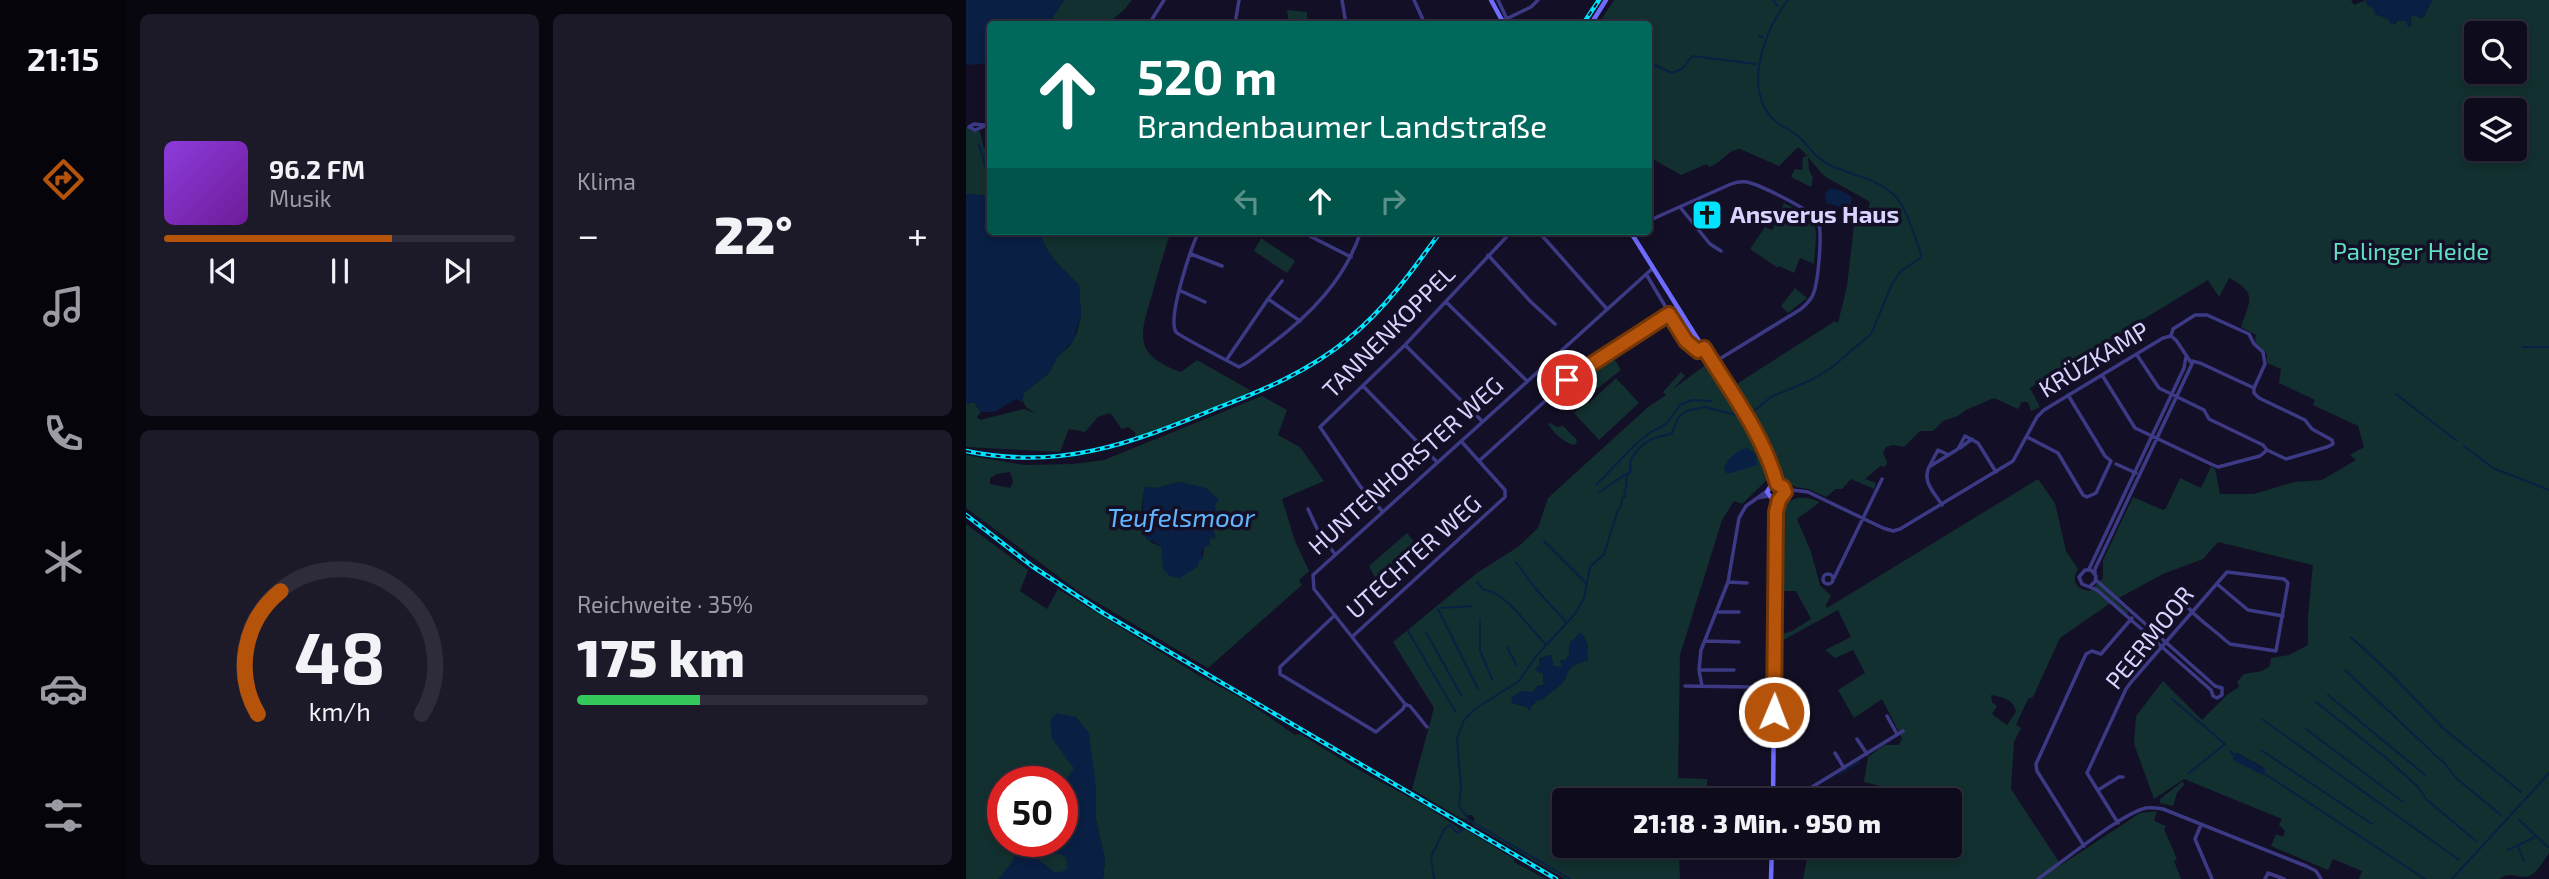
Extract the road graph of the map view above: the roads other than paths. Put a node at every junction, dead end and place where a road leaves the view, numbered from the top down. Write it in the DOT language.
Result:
graph roads {
  1 [pos="1164,0"];
  2 [pos="1239,0"];
  3 [pos="1342,0"];
  4 [pos="1414,0"];
  5 [pos="1491,0"];
  6 [pos="1498,0"];
  7 [pos="1538,0"];
  8 [pos="1606,0"];
  9 [pos="1153,21"];
  10 [pos="1236,21"];
  11 [pos="1346,21"];
  12 [pos="1424,21"];
  13 [pos="1503,21"];
  14 [pos="1504,21"];
  15 [pos="1506,21"];
  16 [pos="1593,21"];
  17 [pos="1680,207"];
  18 [pos="1652,219"];
  19 [pos="1198,235"];
  20 [pos="1308,235"];
  21 [pos="1359,235"];
  22 [pos="1508,235"];
  23 [pos="1542,235"];
  24 [pos="1632,235"];
  25 [pos="1721,251"];
  26 [pos="1191,254"];
  27 [pos="1488,255"];
  28 [pos="1351,257"];
  29 [pos="1222,266"];
  30 [pos="1653,268"];
  31 [pos="1646,274"];
  32 [pos="1282,282"];
  33 [pos="1181,291"];
  34 [pos="1268,299"];
  35 [pos="1446,301"];
  36 [pos="1205,302"];
  37 [pos="1607,309"];
  38 [pos="1669,314"];
  39 [pos="1300,321"];
  40 [pos="1555,324"];
  41 [pos="2171,336"];
  42 [pos="1405,345"];
  43 [pos="1704,348"];
  44 [pos="2136,354"];
  45 [pos="2185,355"];
  46 [pos="1227,359"];
  47 [pos="2192,361"];
  48 [pos="1713,363"];
  49 [pos="2102,375"];
  50 [pos="1527,381"];
  51 [pos="1363,386"];
  52 [pos="2254,388"];
  53 [pos="2068,396"];
  54 [pos="2174,396"];
  55 [pos="1482,421"];
  56 [pos="2027,437"];
  57 [pos="2154,437"];
  58 [pos="1461,441"];
  59 [pos="2267,450"];
  60 [pos="1949,455"];
  61 [pos="1479,461"];
  62 [pos="1437,462"];
  63 [pos="2113,462"];
  64 [pos="1929,467"];
  65 [pos="1996,472"];
  66 [pos="2137,474"];
  67 [pos="1882,479"];
  68 [pos="1775,484"];
  69 [pos="1784,492"];
  70 [pos="1772,497"];
  71 [pos="1942,505"];
  72 [pos="1308,509"];
  73 [pos="1382,511"];
  74 [pos="1863,518"];
  75 [pos="1335,554"];
  76 [pos="2087,570"];
  77 [pos="2096,577"];
  78 [pos="1834,578"];
  79 [pos="1728,582"];
  80 [pos="1747,583"];
  81 [pos="2217,584"];
  82 [pos="2090,586"];
  83 [pos="2182,602"];
  84 [pos="2193,611"];
  85 [pos="1717,612"];
  86 [pos="1739,612"];
  87 [pos="1335,615"];
  88 [pos="2283,616"];
  89 [pos="2132,617"];
  90 [pos="1353,636"];
  91 [pos="1705,641"];
  92 [pos="1739,642"];
  93 [pos="2164,645"];
  94 [pos="1699,670"];
  95 [pos="1734,670"];
  96 [pos="1685,686"];
  97 [pos="1702,686"];
  98 [pos="1751,687"];
  99 [pos="2213,688"];
  100 [pos="1405,704"];
  101 [pos="1887,716"];
  102 [pos="1427,727"];
  103 [pos="1902,731"];
  104 [pos="1897,734"];
  105 [pos="1857,739"];
  106 [pos="1835,753"];
  107 [pos="1867,754"];
  108 [pos="1844,768"];
  109 [pos="2123,777"];
  110 [pos="1773,788"];
  111 [pos="1811,788"];
  112 [pos="2098,790"];
  113 [pos="2118,823"];
  114 [pos="2201,825"];
  115 [pos="2084,846"];
  116 [pos="1772,858"];
  117 [pos="2321,877"];
  118 [pos="1771,879"];
  119 [pos="2038,879"];
  120 [pos="2212,879"];
  121 [pos="2265,879"];
  122 [pos="2284,879"];
  1 -- 9 [label="street"];
  2 -- 10 [label="street"];
  3 -- 11 [label="street"];
  4 -- 12 [label="street"];
  5 -- 13 [label="main road"];
  6 -- 14 [label="street"];
  7 -- 15 [label="street"];
  8 -- 16 [label="main road"];
  17 -- 18 [label="street"];
  17 -- 25 [label="street"];
  17 -- 48 [label="street"];
  19 -- 26 [label="street"];
  20 -- 28 [label="street"];
  21 -- 28 [label="street"];
  22 -- 27 [label="street, TANNENKOPPEL"];
  23 -- 37 [label="street"];
  24 -- 30 [label="main road"];
  26 -- 29 [label="street"];
  26 -- 33 [label="street"];
  27 -- 35 [label="street, TANNENKOPPEL"];
  27 -- 40 [label="street"];
  28 -- 39 [label="street"];
  30 -- 31 [label="street, HUNTENHORSTER WEG"];
  30 -- 43 [label="main road"];
  31 -- 37 [label="street, HUNTENHORSTER WEG"];
  31 -- 38 [label="street"];
  32 -- 34 [label="street"];
  33 -- 36 [label="street"];
  33 -- 46 [label="street"];
  34 -- 39 [label="street"];
  34 -- 46 [label="street"];
  35 -- 42 [label="street, TANNENKOPPEL"];
  35 -- 50 [label="street"];
  37 -- 50 [label="street, HUNTENHORSTER WEG"];
  38 -- 43 [label="street"];
  38 -- 61 [label="street"];
  39 -- 46 [label="street"];
  41 -- 44 [label="street, KRÜZKAMP"];
  41 -- 45 [label="street"];
  41 -- 52 [label="street, KRÜZKAMP"];
  42 -- 51 [label="street, TANNENKOPPEL"];
  42 -- 55 [label="street"];
  43 -- 48 [label="main road"];
  44 -- 49 [label="street, KRÜZKAMP"];
  44 -- 54 [label="street"];
  45 -- 47 [label="street"];
  45 -- 54 [label="street"];
  47 -- 52 [label="street"];
  47 -- 54 [label="street"];
  48 -- 68 [label="main road"];
  49 -- 53 [label="street, KRÜZKAMP"];
  49 -- 57 [label="street"];
  50 -- 55 [label="street, HUNTENHORSTER WEG"];
  51 -- 62 [label="street"];
  51 -- 73 [label="street, TANNENKOPPEL"];
  52 -- 59 [label="street"];
  53 -- 56 [label="street, KRÜZKAMP"];
  53 -- 63 [label="street"];
  54 -- 57 [label="street"];
  54 -- 59 [label="street"];
  55 -- 58 [label="street, HUNTENHORSTER WEG"];
  56 -- 63 [label="street"];
  56 -- 65 [label="street, KRÜZKAMP"];
  57 -- 59 [label="street"];
  57 -- 66 [label="street"];
  58 -- 61 [label="street, UTECHTER WEG"];
  58 -- 62 [label="street, HUNTENHORSTER WEG"];
  60 -- 64 [label="street"];
  60 -- 64 [label="street"];
  60 -- 65 [label="street"];
  61 -- 90 [label="street, UTECHTER WEG"];
  62 -- 73 [label="street, HUNTENHORSTER WEG"];
  63 -- 66 [label="street"];
  64 -- 71 [label="street"];
  65 -- 71 [label="street, KRÜZKAMP"];
  66 -- 76 [label="street"];
  66 -- 77 [label="street"];
  67 -- 74 [label="street"];
  68 -- 69 [label="main road"];
  68 -- 70 [label="main road"];
  69 -- 70 [label="main road"];
  69 -- 74 [label="street, KRÜZKAMP"];
  70 -- 79 [label="street"];
  70 -- 110 [label="main road"];
  71 -- 74 [label="street, KRÜZKAMP"];
  72 -- 75 [label="street"];
  73 -- 75 [label="street, HUNTENHORSTER WEG"];
  74 -- 78 [label="street"];
  75 -- 87 [label="street, HUNTENHORSTER WEG"];
  76 -- 77 [label="street"];
  76 -- 82 [label="street"];
  77 -- 82 [label="street"];
  77 -- 89 [label="street"];
  79 -- 80 [label="street"];
  79 -- 85 [label="street"];
  81 -- 84 [label="street, PEERMOOR"];
  81 -- 88 [label="street"];
  81 -- 88 [label="street, PEERMOOR"];
  82 -- 89 [label="street"];
  83 -- 84 [label="street"];
  84 -- 88 [label="street"];
  84 -- 93 [label="street, PEERMOOR"];
  85 -- 86 [label="street"];
  85 -- 91 [label="street"];
  87 -- 90 [label="street"];
  87 -- 100 [label="street"];
  89 -- 93 [label="street"];
  89 -- 115 [label="street"];
  90 -- 100 [label="street"];
  91 -- 92 [label="street"];
  91 -- 94 [label="street"];
  93 -- 99 [label="street"];
  93 -- 112 [label="street, PEERMOOR"];
  94 -- 95 [label="street"];
  94 -- 97 [label="street"];
  96 -- 97 [label="street"];
  97 -- 98 [label="street"];
  100 -- 102 [label="street"];
  101 -- 104 [label="street"];
  103 -- 104 [label="street"];
  104 -- 107 [label="street"];
  105 -- 107 [label="street"];
  106 -- 108 [label="street"];
  107 -- 108 [label="street"];
  108 -- 111 [label="street"];
  109 -- 112 [label="street"];
  112 -- 113 [label="street, PEERMOOR"];
  113 -- 114 [label="street"];
  113 -- 115 [label="street"];
  114 -- 117 [label="street"];
  114 -- 120 [label="street"];
  115 -- 119 [label="street"];
  116 -- 118 [label="main road"];
  121 -- 122 [label="street"];
}
